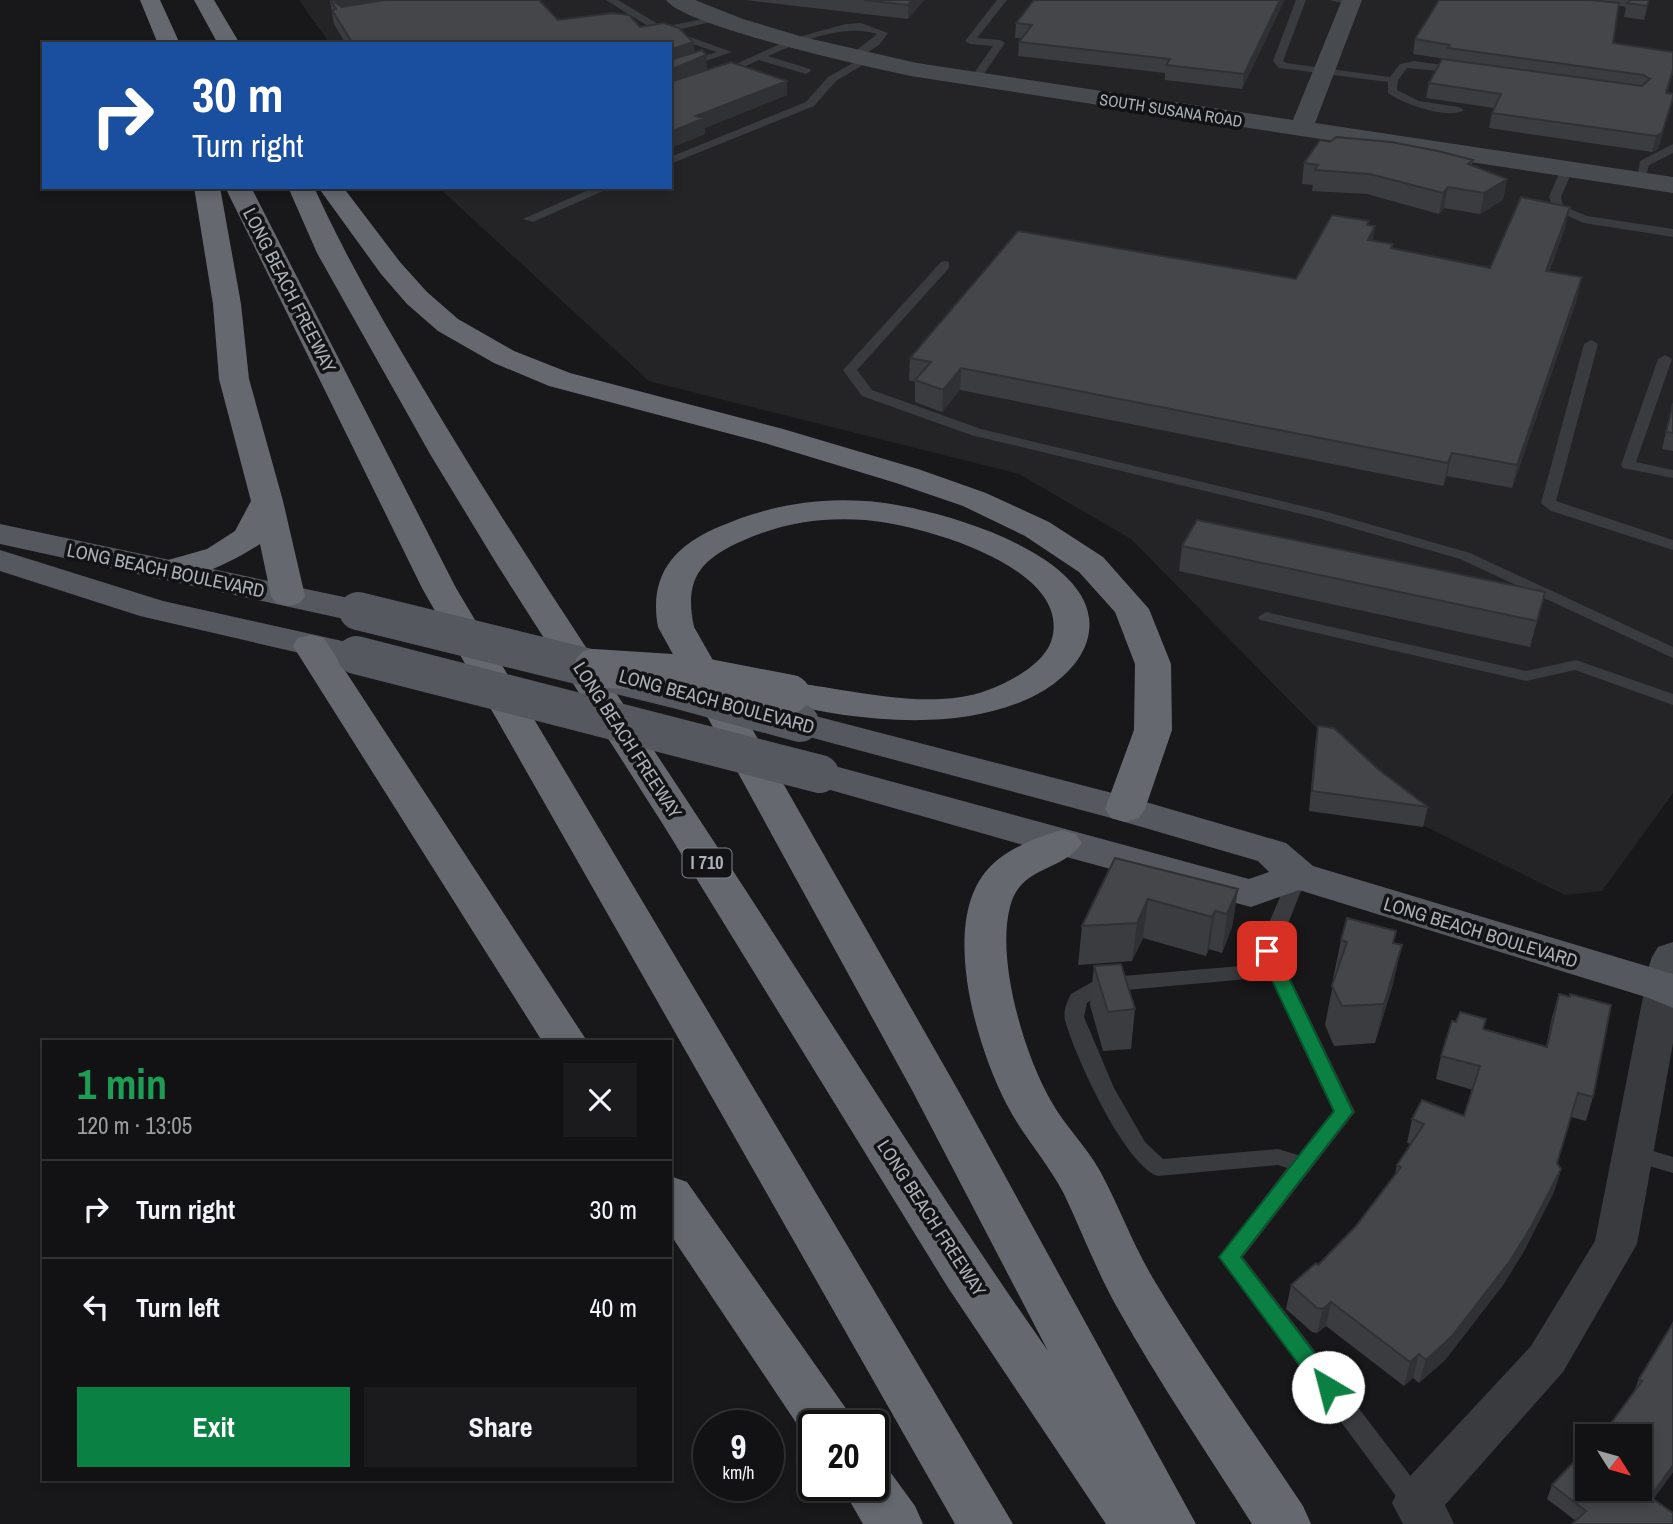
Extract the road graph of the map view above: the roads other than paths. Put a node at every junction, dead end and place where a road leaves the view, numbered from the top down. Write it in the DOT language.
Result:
graph roads {
  1 [pos="150,0"];
  2 [pos="204,0"];
  3 [pos="611,0"];
  4 [pos="677,0"];
  5 [pos="1002,0"];
  6 [pos="1301,0"];
  7 [pos="1346,1"];
  8 [pos="720,17"];
  9 [pos="662,31"];
  10 [pos="796,41"];
  11 [pos="168,42"];
  12 [pos="228,42"];
  13 [pos="759,57"];
  14 [pos="860,58"];
  15 [pos="733,68"];
  16 [pos="672,69"];
  17 [pos="806,71"];
  18 [pos="745,72"];
  19 [pos="1467,72"];
  20 [pos="708,78"];
  21 [pos="975,79"];
  22 [pos="1321,79"];
  23 [pos="1393,80"];
  24 [pos="1459,110"];
  25 [pos="1247,121"];
  26 [pos="1301,129"];
  27 [pos="1673,147"];
  28 [pos="672,160"];
  29 [pos="1567,169"];
  30 [pos="1640,180"];
  31 [pos="1673,185"];
  32 [pos="207,189"];
  33 [pos="239,189"];
  34 [pos="302,189"];
  35 [pos="332,189"];
  36 [pos="601,189"];
  37 [pos="529,219"];
  38 [pos="1673,233"];
  39 [pos="945,265"];
  40 [pos="1591,344"];
  41 [pos="1665,359"];
  42 [pos="1673,474"];
  43 [pos="267,501"];
  44 [pos="0,534"];
  45 [pos="1673,545"];
  46 [pos="0,560"];
  47 [pos="166,571"];
  48 [pos="288,596"];
  49 [pos="1266,617"];
  50 [pos="312,646"];
  51 [pos="1673,653"];
  52 [pos="1673,700"];
  53 [pos="806,737"];
  54 [pos="1125,809"];
  55 [pos="1062,843"];
  56 [pos="1298,876"];
  57 [pos="1276,970"];
  58 [pos="1671,981"];
  59 [pos="564,1040"];
  60 [pos="1662,1066"];
  61 [pos="1633,1153"];
  62 [pos="1302,1165"];
  63 [pos="1673,1165"];
  64 [pos="672,1198"];
  65 [pos="817,1410"];
  66 [pos="879,1501"];
  67 [pos="1423,1514"];
  68 [pos="895,1524"];
  69 [pos="985,1524"];
  70 [pos="1138,1524"];
  71 [pos="1168,1524"];
  72 [pos="1283,1524"];
  1 -- 11 [label="highway"];
  2 -- 12 [label="highway"];
  3 -- 9 [label="lane"];
  4 -- 8 [label="street, SOUTH SUSANA ROAD"];
  5 -- 21 [label="lane"];
  6 -- 22 [label="lane"];
  7 -- 22 [label="street"];
  8 -- 9 [label="lane"];
  8 -- 10 [label="street, SOUTH SUSANA ROAD"];
  9 -- 16 [label="lane"];
  10 -- 13 [label="lane"];
  10 -- 14 [label="street, SOUTH SUSANA ROAD"];
  10 -- 14 [label="lane"];
  13 -- 15 [label="lane"];
  13 -- 17 [label="lane"];
  14 -- 21 [label="street, SOUTH SUSANA ROAD"];
  14 -- 28 [label="lane"];
  15 -- 18 [label="lane"];
  15 -- 20 [label="lane"];
  19 -- 23 [label="lane"];
  21 -- 25 [label="street, SOUTH SUSANA ROAD"];
  22 -- 23 [label="lane"];
  22 -- 25 [label="street"];
  22 -- 26 [label="street"];
  23 -- 24 [label="lane"];
  25 -- 26 [label="street, SOUTH SUSANA ROAD"];
  26 -- 29 [label="street, SOUTH SUSANA ROAD"];
  27 -- 30 [label="lane"];
  29 -- 30 [label="street, SOUTH SUSANA ROAD"];
  29 -- 38 [label="lane"];
  30 -- 31 [label="street, SOUTH SUSANA ROAD"];
  32 -- 43 [label="highway"];
  33 -- 69 [label="highway, LONG BEACH FREEWAY"];
  34 -- 70 [label="highway, LONG BEACH FREEWAY / I 710"];
  35 -- 54 [label="highway"];
  36 -- 37 [label="lane"];
  39 -- 51 [label="lane"];
  40 -- 45 [label="lane"];
  41 -- 42 [label="lane"];
  43 -- 47 [label="highway"];
  43 -- 48 [label="highway"];
  44 -- 47 [label="main road, LONG BEACH BOULEVARD"];
  46 -- 50 [label="main road, LONG BEACH BOULEVARD"];
  47 -- 48 [label="main road, LONG BEACH BOULEVARD"];
  48 -- 50 [label="main road"];
  48 -- 53 [label="main road, LONG BEACH BOULEVARD, bridge"];
  49 -- 52 [label="lane"];
  50 -- 53 [label="main road, LONG BEACH BOULEVARD, bridge"];
  50 -- 59 [label="highway"];
  53 -- 54 [label="main road"];
  53 -- 55 [label="main road, LONG BEACH BOULEVARD"];
  53 -- 71 [label="highway"];
  54 -- 56 [label="main road, LONG BEACH BOULEVARD"];
  55 -- 56 [label="main road, LONG BEACH BOULEVARD"];
  55 -- 72 [label="highway"];
  56 -- 57 [label="lane"];
  56 -- 58 [label="main road, LONG BEACH BOULEVARD"];
  57 -- 62 [label="lane"];
  57 -- 62 [label="lane"];
  58 -- 60 [label="street"];
  60 -- 61 [label="street"];
  61 -- 63 [label="lane"];
  61 -- 67 [label="street"];
  62 -- 67 [label="lane"];
  64 -- 65 [label="highway"];
  66 -- 68 [label="highway"];
}
